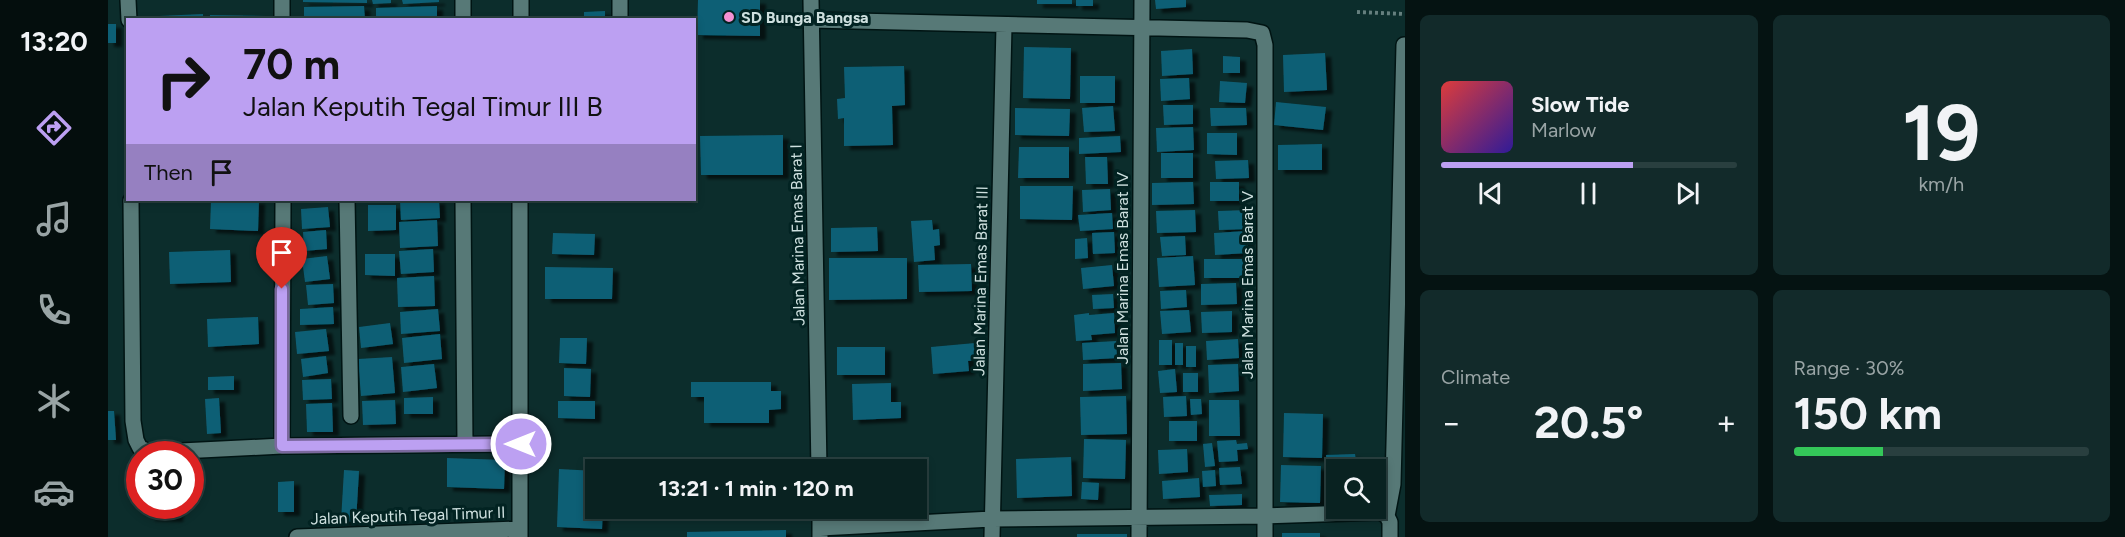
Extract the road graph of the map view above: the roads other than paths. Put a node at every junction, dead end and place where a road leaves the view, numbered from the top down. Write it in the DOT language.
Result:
graph roads {
  1 [pos="128,0"];
  2 [pos="282,0"];
  3 [pos="463,0"];
  4 [pos="521,0"];
  5 [pos="620,0"];
  6 [pos="812,0"];
  7 [pos="1142,0"];
  8 [pos="129,18"];
  9 [pos="282,18"];
  10 [pos="463,18"];
  11 [pos="521,18"];
  12 [pos="620,18"];
  13 [pos="812,20"];
  14 [pos="1004,26"];
  15 [pos="1142,27"];
  16 [pos="1404,45"];
  17 [pos="131,201"];
  18 [pos="283,201"];
  19 [pos="347,201"];
  20 [pos="463,201"];
  21 [pos="520,201"];
  22 [pos="351,416"];
  23 [pos="465,443"];
  24 [pos="521,444"];
  25 [pos="282,446"];
  26 [pos="819,459"];
  27 [pos="1266,516"];
  28 [pos="1387,516"];
  29 [pos="1139,517"];
  30 [pos="992,519"];
  31 [pos="520,533"];
  32 [pos="820,533"];
  33 [pos="297,537"];
  34 [pos="992,537"];
  35 [pos="1139,537"];
  36 [pos="1265,537"];
  37 [pos="1390,537"];
  1 -- 8 [label="street"];
  2 -- 9 [label="street"];
  3 -- 10 [label="street"];
  4 -- 11 [label="street"];
  5 -- 12 [label="street"];
  6 -- 13 [label="street, Jalan Marina Emas Barat I"];
  7 -- 15 [label="street, Jalan Marina Emas Barat IV"];
  13 -- 14 [label="street"];
  13 -- 26 [label="street, Jalan Marina Emas Barat I"];
  14 -- 15 [label="street"];
  14 -- 30 [label="street, Jalan Marina Emas Barat III"];
  15 -- 27 [label="street, Jalan Marina Emas Barat V"];
  15 -- 29 [label="street, Jalan Marina Emas Barat IV"];
  16 -- 28 [label="street"];
  17 -- 25 [label="street"];
  18 -- 25 [label="street"];
  19 -- 22 [label="street"];
  20 -- 23 [label="street"];
  21 -- 24 [label="street"];
  23 -- 24 [label="street"];
  23 -- 25 [label="street"];
  24 -- 31 [label="street"];
  27 -- 28 [label="street"];
  27 -- 29 [label="street"];
  27 -- 36 [label="street, Jalan Marina Emas Barat V"];
  28 -- 37 [label="street"];
  29 -- 30 [label="street"];
  29 -- 35 [label="street, Jalan Marina Emas Barat IV"];
  30 -- 32 [label="street"];
  30 -- 34 [label="street, Jalan Marina Emas Barat III"];
  31 -- 33 [label="street, Jalan Keputih Tegal Timur II"];
}
